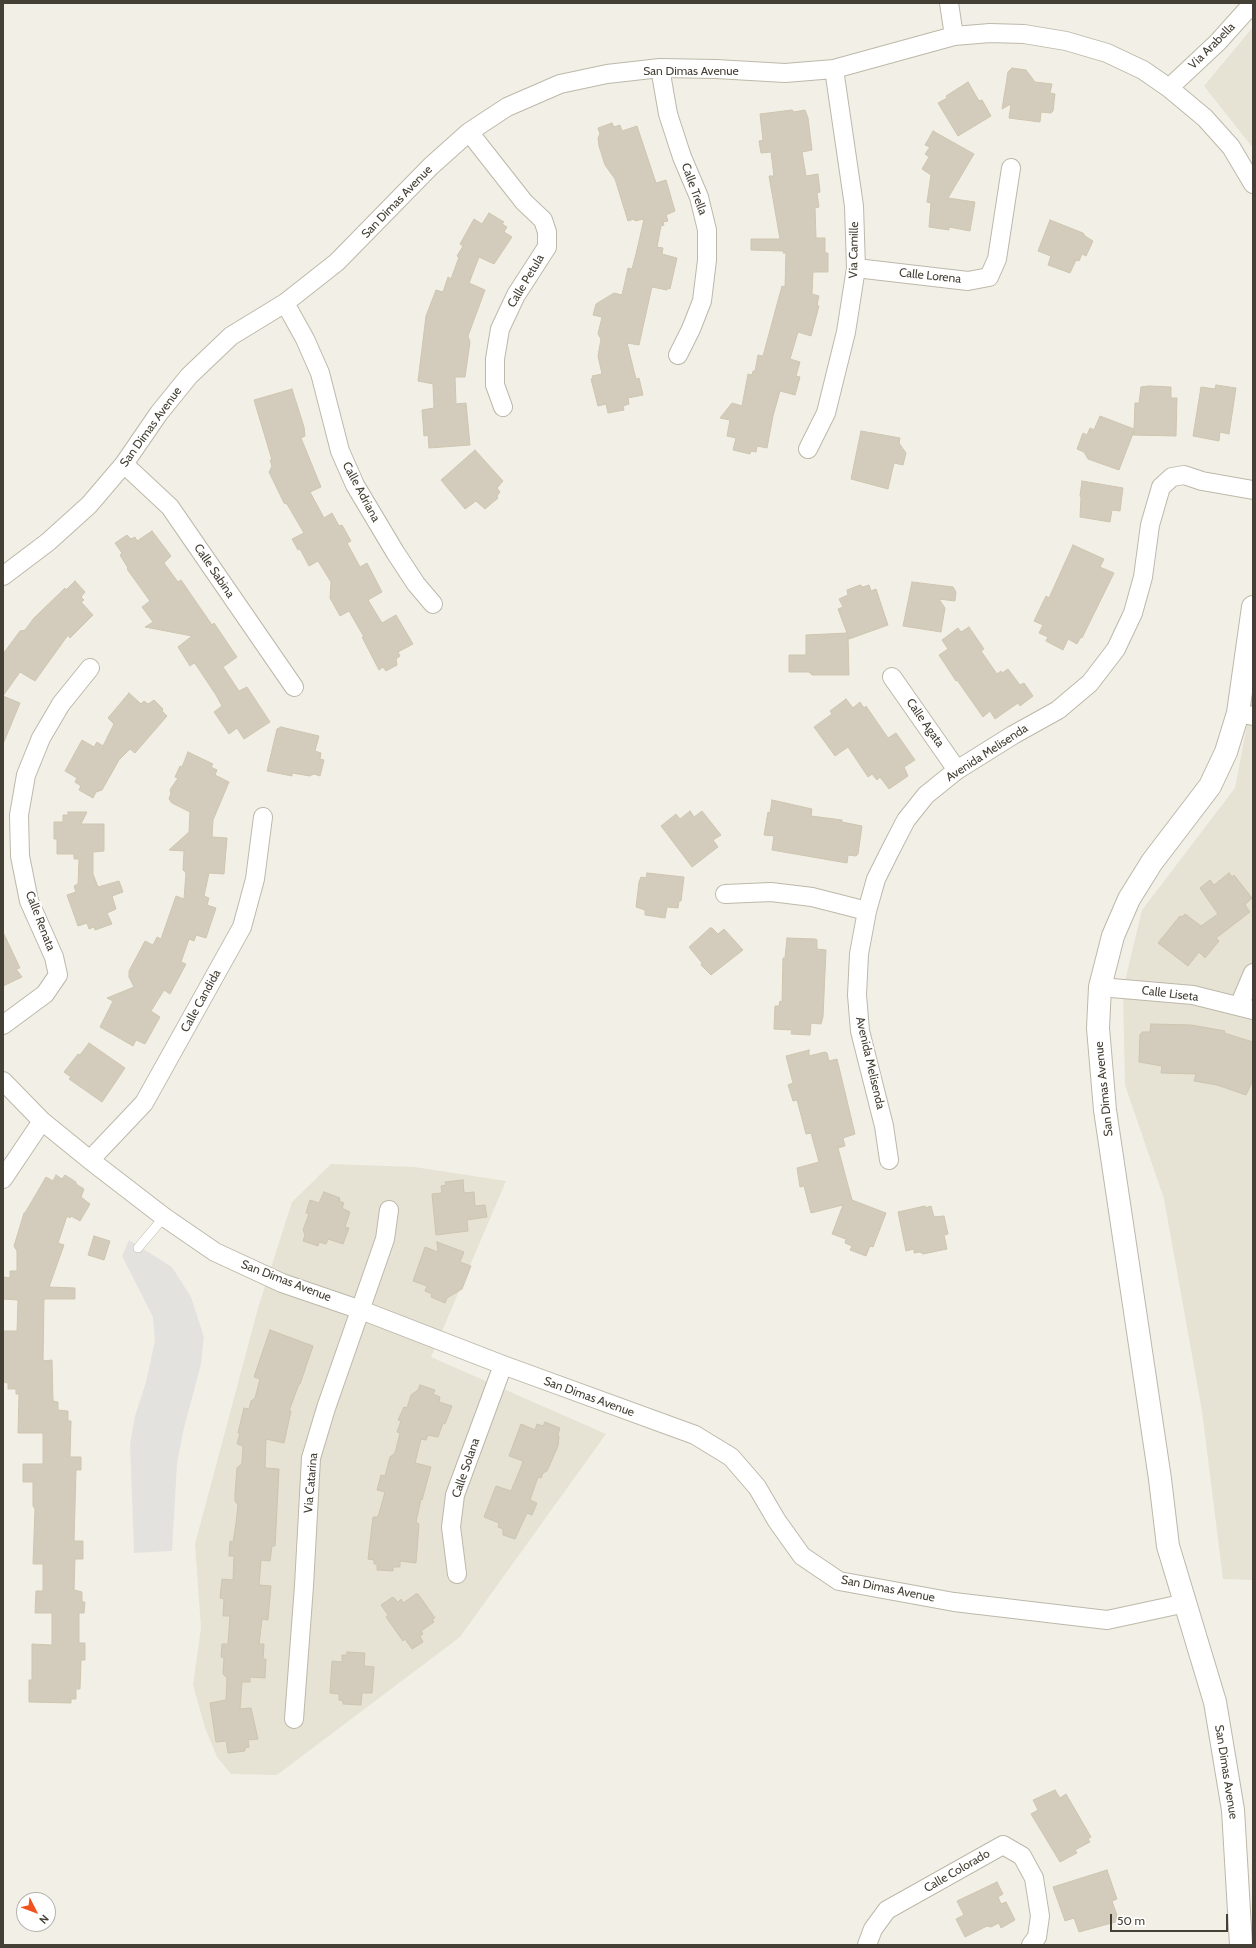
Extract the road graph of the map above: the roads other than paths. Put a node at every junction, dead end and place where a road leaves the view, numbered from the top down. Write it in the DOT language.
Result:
graph roads {
  1 [pos="948,3"];
  2 [pos="1253,3"];
  3 [pos="954,36"];
  4 [pos="660,68"];
  5 [pos="834,69"];
  6 [pos="1169,88"];
  7 [pos="469,132"];
  8 [pos="1011,168"];
  9 [pos="1252,181"];
  10 [pos="856,268"];
  11 [pos="285,303"];
  12 [pos="678,355"];
  13 [pos="503,407"];
  14 [pos="808,450"];
  15 [pos="124,464"];
  16 [pos="1253,490"];
  17 [pos="3,576"];
  18 [pos="433,604"];
  19 [pos="1253,607"];
  20 [pos="90,668"];
  21 [pos="892,677"];
  22 [pos="294,687"];
  23 [pos="1246,715"];
  24 [pos="957,770"];
  25 [pos="263,817"];
  26 [pos="725,894"];
  27 [pos="867,911"];
  28 [pos="1253,973"];
  29 [pos="1100,987"];
  30 [pos="1246,1008"];
  31 [pos="3,1025"];
  32 [pos="3,1081"];
  33 [pos="42,1121"];
  34 [pos="90,1160"];
  35 [pos="889,1160"];
  36 [pos="3,1179"];
  37 [pos="389,1210"];
  38 [pos="164,1217"];
  39 [pos="138,1248"];
  40 [pos="361,1310"];
  41 [pos="504,1366"];
  42 [pos="457,1574"];
  43 [pos="1186,1603"];
  44 [pos="294,1719"];
  45 [pos="867,1945"];
  46 [pos="1031,1945"];
  47 [pos="1241,1945"];
  1 -- 3 [label="street"];
  2 -- 6 [label="street, Via Arabella"];
  3 -- 5 [label="street, San Dimas Avenue"];
  3 -- 6 [label="street, San Dimas Avenue"];
  4 -- 5 [label="street, San Dimas Avenue"];
  4 -- 7 [label="street, San Dimas Avenue"];
  4 -- 12 [label="street, Calle Trella"];
  5 -- 10 [label="street, Via Camille"];
  6 -- 9 [label="street, San Dimas Avenue"];
  7 -- 11 [label="street, San Dimas Avenue"];
  7 -- 13 [label="street, Calle Petula"];
  8 -- 10 [label="street, Calle Lorena"];
  10 -- 14 [label="street, Via Camille"];
  11 -- 15 [label="street, San Dimas Avenue"];
  11 -- 18 [label="street, Calle Adriana"];
  15 -- 17 [label="street, San Dimas Avenue"];
  15 -- 22 [label="street, Calle Sabina"];
  16 -- 24 [label="street, Avenida Melisenda"];
  19 -- 23 [label="street, San Dimas Avenue"];
  20 -- 31 [label="street, Calle Renata"];
  21 -- 24 [label="street, Calle Agata"];
  23 -- 29 [label="street, San Dimas Avenue"];
  24 -- 27 [label="street, Avenida Melisenda"];
  25 -- 34 [label="street, Calle Candida"];
  26 -- 27 [label="street"];
  27 -- 35 [label="street, Avenida Melisenda"];
  28 -- 30 [label="street, Calle Liseta"];
  29 -- 30 [label="street, Calle Liseta"];
  29 -- 43 [label="street, San Dimas Avenue"];
  32 -- 33 [label="street, San Dimas Avenue"];
  33 -- 34 [label="street, San Dimas Avenue"];
  33 -- 36 [label="street"];
  34 -- 38 [label="street, San Dimas Avenue"];
  37 -- 40 [label="street, Via Catarina"];
  38 -- 39 [label="lane"];
  38 -- 40 [label="street, San Dimas Avenue"];
  40 -- 41 [label="street, San Dimas Avenue"];
  40 -- 44 [label="street, Via Catarina"];
  41 -- 42 [label="street, Calle Solana"];
  41 -- 43 [label="street, San Dimas Avenue"];
  43 -- 47 [label="street, San Dimas Avenue"];
  45 -- 46 [label="street, Calle Colorado"];
}
